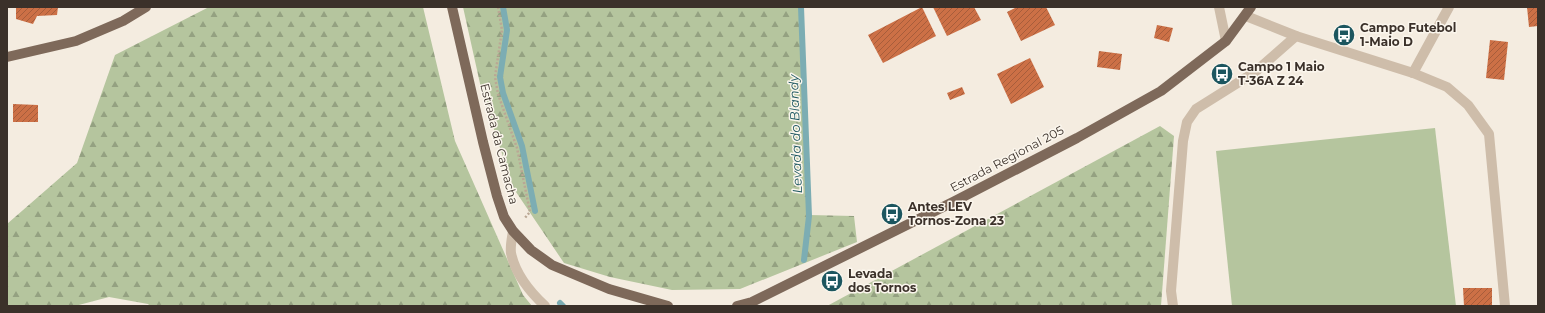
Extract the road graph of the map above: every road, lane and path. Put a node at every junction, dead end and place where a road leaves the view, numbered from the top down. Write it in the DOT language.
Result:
graph roads {
  1 [pos="146,7"];
  2 [pos="452,7"];
  3 [pos="498,7"];
  4 [pos="1219,7"];
  5 [pos="1449,7"];
  6 [pos="1248,11"];
  7 [pos="1296,36"];
  8 [pos="1226,41"];
  9 [pos="7,57"];
  10 [pos="1413,73"];
  11 [pos="512,231"];
  12 [pos="544,306"];
  13 [pos="668,306"];
  14 [pos="737,306"];
  15 [pos="1173,306"];
  16 [pos="1505,306"];
  1 -- 9 [label="main road"];
  2 -- 11 [label="main road, Estrada da Camacha"];
  3 -- 11 [label="path"];
  4 -- 8 [label="street"];
  5 -- 10 [label="street"];
  6 -- 7 [label="street"];
  6 -- 8 [label="main road, Estrada Regional 205"];
  7 -- 10 [label="street"];
  7 -- 15 [label="street"];
  8 -- 14 [label="main road, Estrada Regional 205"];
  10 -- 16 [label="street"];
  11 -- 12 [label="street"];
  11 -- 13 [label="main road, Estrada da Camacha"];
}
